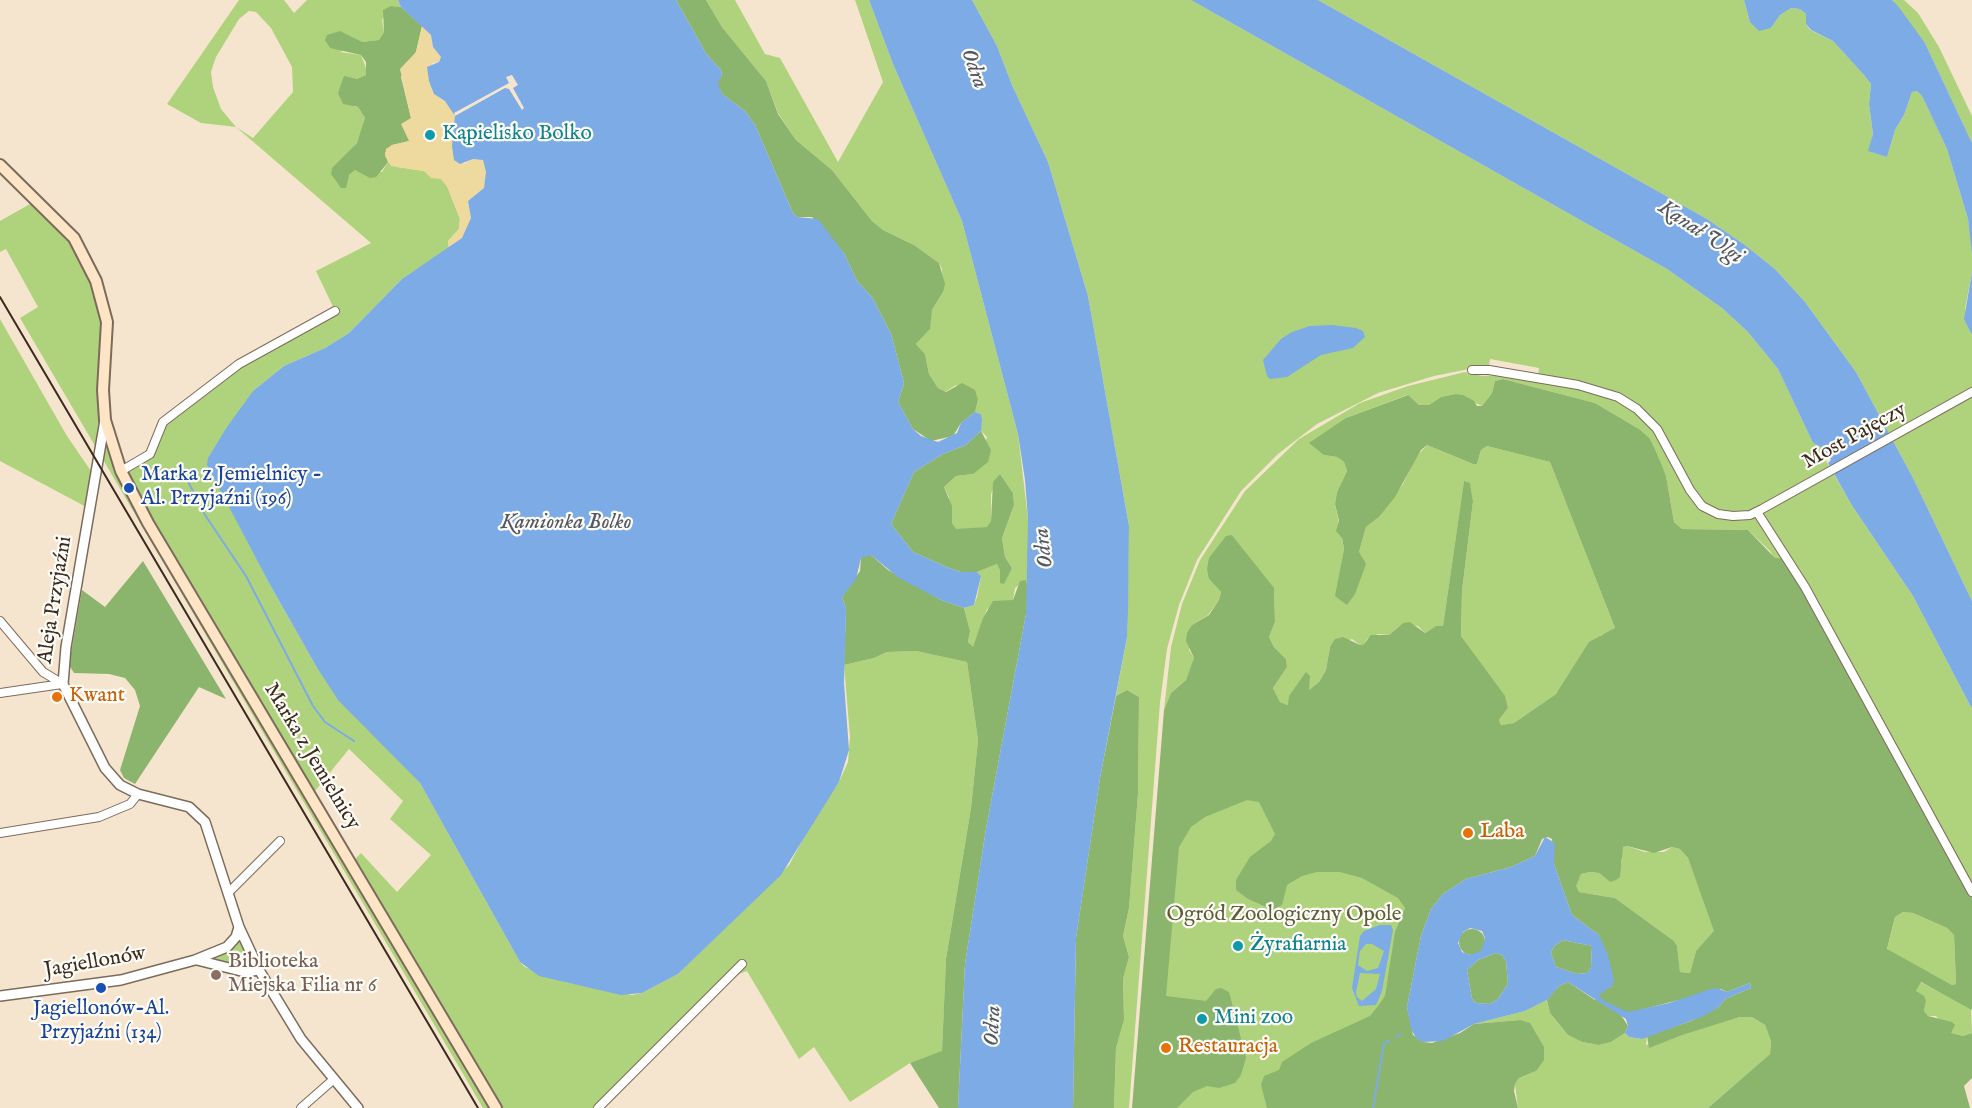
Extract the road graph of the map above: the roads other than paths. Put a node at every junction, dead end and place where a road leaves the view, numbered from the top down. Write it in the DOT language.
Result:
graph roads {
  1 [pos="0,165"];
  2 [pos="335,311"];
  3 [pos="1472,370"];
  4 [pos="1969,394"];
  5 [pos="105,420"];
  6 [pos="121,471"];
  7 [pos="1760,511"];
  8 [pos="0,621"];
  9 [pos="63,684"];
  10 [pos="0,693"];
  11 [pos="138,794"];
  12 [pos="0,833"];
  13 [pos="280,841"];
  14 [pos="230,892"];
  15 [pos="1972,892"];
  16 [pos="239,927"];
  17 [pos="195,960"];
  18 [pos="742,964"];
  19 [pos="259,970"];
  20 [pos="0,996"];
  21 [pos="334,1079"];
  22 [pos="301,1108"];
  23 [pos="358,1108"];
  24 [pos="496,1108"];
  25 [pos="598,1108"];
  1 -- 5 [label="main road, Aleja Przyjaźni"];
  2 -- 6 [label="street"];
  3 -- 7 [label="street"];
  4 -- 7 [label="street, Most Pajęczy"];
  5 -- 6 [label="main road, Marka z Jemielnicy"];
  5 -- 9 [label="street, Aleja Przyjaźni"];
  6 -- 24 [label="main road, Marka z Jemielnicy"];
  7 -- 15 [label="street"];
  8 -- 9 [label="street"];
  9 -- 10 [label="street"];
  9 -- 11 [label="street, Aleja Przyjaźni"];
  11 -- 12 [label="street"];
  11 -- 14 [label="street, Aleja Przyjaźni"];
  13 -- 14 [label="street"];
  14 -- 16 [label="street, Aleja Przyjaźni"];
  16 -- 17 [label="street, Jagiellonów"];
  16 -- 19 [label="street, Aleja Przyjaźni"];
  17 -- 19 [label="street, Jagiellonów"];
  17 -- 20 [label="street, Jagiellonów"];
  18 -- 25 [label="street"];
  19 -- 21 [label="street, Aleja Przyjaźni"];
  21 -- 22 [label="street"];
  21 -- 23 [label="street, Aleja Przyjaźni"];
}
